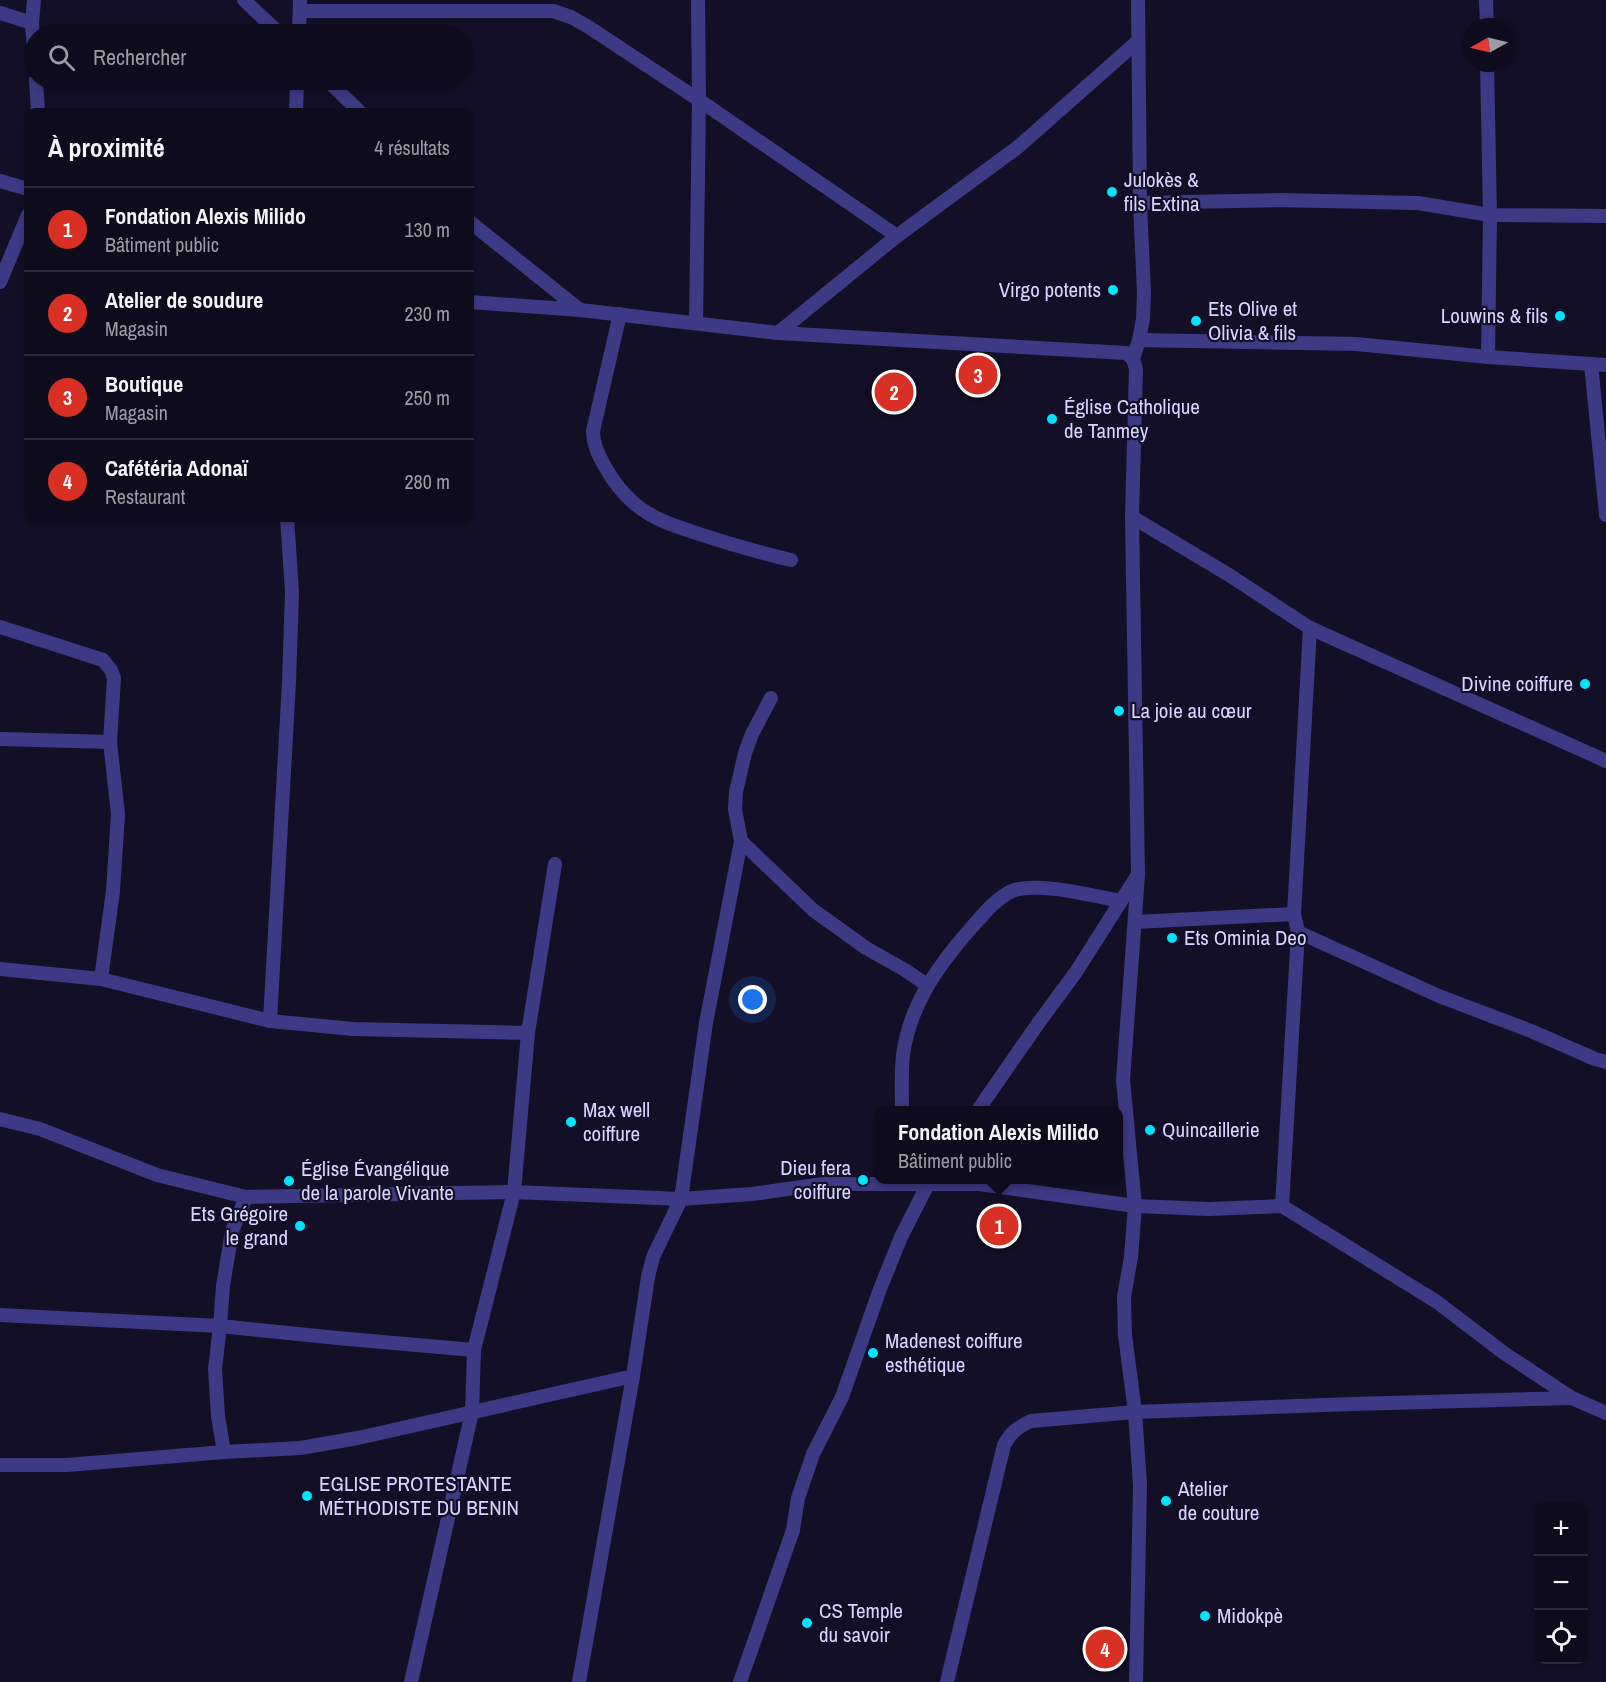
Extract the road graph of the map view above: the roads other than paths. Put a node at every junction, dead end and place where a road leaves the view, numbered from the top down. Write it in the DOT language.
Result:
graph roads {
  1 [pos="34,0"];
  2 [pos="244,0"];
  3 [pos="698,0"];
  4 [pos="1138,0"];
  5 [pos="1486,0"];
  6 [pos="300,5"];
  7 [pos="0,13"];
  8 [pos="1486,18"];
  9 [pos="32,23"];
  10 [pos="269,24"];
  11 [pos="299,24"];
  12 [pos="1138,41"];
  13 [pos="1487,72"];
  14 [pos="37,90"];
  15 [pos="297,90"];
  16 [pos="337,90"];
  17 [pos="699,100"];
  18 [pos="38,108"];
  19 [pos="296,108"];
  20 [pos="356,108"];
  21 [pos="0,180"];
  22 [pos="24,188"];
  23 [pos="1140,203"];
  24 [pos="1490,215"];
  25 [pos="1606,216"];
  26 [pos="24,225"];
  27 [pos="474,225"];
  28 [pos="897,236"];
  29 [pos="0,282"];
  30 [pos="474,302"];
  31 [pos="580,310"];
  32 [pos="620,315"];
  33 [pos="696,323"];
  34 [pos="778,333"];
  35 [pos="1139,340"];
  36 [pos="1488,357"];
  37 [pos="1133,359"];
  38 [pos="1591,364"];
  39 [pos="1606,364"];
  40 [pos="1606,515"];
  41 [pos="1132,517"];
  42 [pos="287,522"];
  43 [pos="791,560"];
  44 [pos="0,627"];
  45 [pos="1310,628"];
  46 [pos="771,698"];
  47 [pos="0,739"];
  48 [pos="110,742"];
  49 [pos="1606,761"];
  50 [pos="741,841"];
  51 [pos="555,864"];
  52 [pos="1137,875"];
  53 [pos="1121,901"];
  54 [pos="1294,914"];
  55 [pos="1134,922"];
  56 [pos="1298,932"];
  57 [pos="0,969"];
  58 [pos="100,979"];
  59 [pos="927,986"];
  60 [pos="270,1021"];
  61 [pos="528,1033"];
  62 [pos="1606,1062"];
  63 [pos="902,1106"];
  64 [pos="981,1106"];
  65 [pos="0,1119"];
  66 [pos="874,1183"];
  67 [pos="927,1184"];
  68 [pos="979,1184"];
  69 [pos="514,1192"];
  70 [pos="246,1197"];
  71 [pos="681,1199"];
  72 [pos="1135,1206"];
  73 [pos="1282,1206"];
  74 [pos="0,1315"];
  75 [pos="220,1326"];
  76 [pos="474,1350"];
  77 [pos="633,1376"];
  78 [pos="1572,1398"];
  79 [pos="472,1412"];
  80 [pos="1135,1412"];
  81 [pos="1606,1413"];
  82 [pos="224,1452"];
  83 [pos="0,1465"];
  84 [pos="411,1682"];
  85 [pos="579,1682"];
  86 [pos="740,1682"];
  87 [pos="947,1682"];
  88 [pos="1136,1682"];
  1 -- 9 [label="street"];
  2 -- 10 [label="street"];
  3 -- 17 [label="street"];
  4 -- 12 [label="street"];
  5 -- 8 [label="street"];
  6 -- 11 [label="street"];
  6 -- 17 [label="street"];
  7 -- 9 [label="street"];
  12 -- 23 [label="street"];
  12 -- 28 [label="street"];
  13 -- 24 [label="street"];
  14 -- 18 [label="street"];
  15 -- 19 [label="street"];
  16 -- 20 [label="street"];
  17 -- 28 [label="street"];
  17 -- 33 [label="street"];
  21 -- 22 [label="street"];
  23 -- 24 [label="street"];
  23 -- 35 [label="street"];
  24 -- 25 [label="street"];
  24 -- 36 [label="street"];
  26 -- 29 [label="street"];
  27 -- 31 [label="street"];
  28 -- 34 [label="street"];
  30 -- 31 [label="street"];
  31 -- 32 [label="street"];
  32 -- 33 [label="street"];
  32 -- 43 [label="street"];
  33 -- 34 [label="street"];
  34 -- 37 [label="street"];
  35 -- 36 [label="street"];
  35 -- 37 [label="street"];
  36 -- 38 [label="street"];
  37 -- 41 [label="street"];
  38 -- 39 [label="street"];
  38 -- 40 [label="street"];
  41 -- 45 [label="street"];
  41 -- 52 [label="street"];
  42 -- 60 [label="street"];
  44 -- 48 [label="street"];
  45 -- 49 [label="street"];
  45 -- 54 [label="street"];
  46 -- 50 [label="street"];
  47 -- 48 [label="street"];
  48 -- 58 [label="street"];
  50 -- 59 [label="street"];
  50 -- 71 [label="street"];
  51 -- 61 [label="street"];
  52 -- 53 [label="street"];
  52 -- 55 [label="street"];
  53 -- 59 [label="street"];
  53 -- 64 [label="street"];
  54 -- 55 [label="street"];
  54 -- 56 [label="street"];
  55 -- 72 [label="street"];
  56 -- 62 [label="street"];
  56 -- 73 [label="street"];
  57 -- 58 [label="street"];
  58 -- 60 [label="street"];
  59 -- 63 [label="street"];
  60 -- 61 [label="street"];
  61 -- 69 [label="street"];
  65 -- 70 [label="street"];
  66 -- 71 [label="street"];
  67 -- 86 [label="street"];
  68 -- 72 [label="street"];
  69 -- 70 [label="street"];
  69 -- 71 [label="street"];
  69 -- 76 [label="street"];
  70 -- 75 [label="street"];
  71 -- 77 [label="street"];
  72 -- 73 [label="street"];
  72 -- 80 [label="street"];
  73 -- 78 [label="street"];
  74 -- 75 [label="street"];
  75 -- 76 [label="street"];
  75 -- 82 [label="street"];
  76 -- 79 [label="street"];
  77 -- 79 [label="street"];
  77 -- 85 [label="street"];
  78 -- 80 [label="street"];
  78 -- 81 [label="street"];
  79 -- 82 [label="street"];
  79 -- 84 [label="street"];
  80 -- 87 [label="street"];
  80 -- 88 [label="street"];
  82 -- 83 [label="street"];
}
